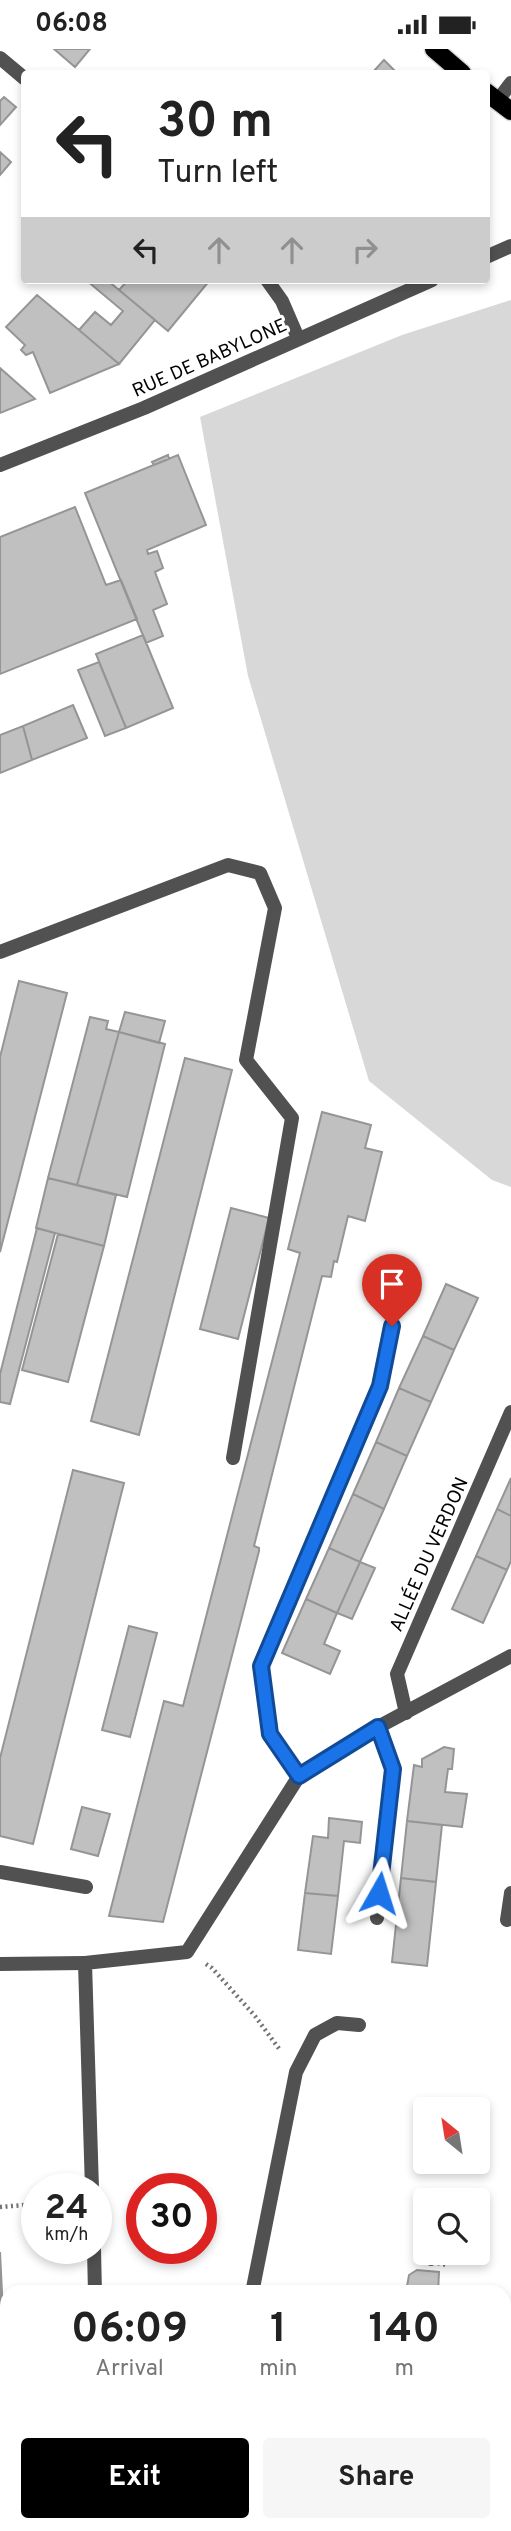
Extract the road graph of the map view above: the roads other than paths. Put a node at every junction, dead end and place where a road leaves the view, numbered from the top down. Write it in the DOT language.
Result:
graph roads {
  1 [pos="434,49"];
  2 [pos="0,58"];
  3 [pos="458,70"];
  4 [pos="21,76"];
  5 [pos="511,83"];
  6 [pos="498,101"];
  7 [pos="511,246"];
  8 [pos="490,255"];
  9 [pos="270,284"];
  10 [pos="423,284"];
  11 [pos="298,338"];
  12 [pos="0,465"];
  13 [pos="0,952"];
  14 [pos="392,1326"];
  15 [pos="511,1412"];
  16 [pos="233,1458"];
  17 [pos="511,1656"];
  18 [pos="406,1713"];
  19 [pos="378,1727"];
  20 [pos="299,1776"];
  21 [pos="0,1872"];
  22 [pos="86,1887"];
  23 [pos="511,1893"];
  24 [pos="377,1918"];
  25 [pos="507,1920"];
  26 [pos="0,1963"];
  27 [pos="85,1963"];
  28 [pos="359,2025"];
  29 [pos="92,2173"];
  30 [pos="94,2264"];
  31 [pos="95,2285"];
  32 [pos="254,2285"];
  1 -- 3 [label="main road"];
  2 -- 4 [label="street"];
  5 -- 6 [label="street"];
  7 -- 8 [label="street"];
  9 -- 11 [label="street"];
  10 -- 11 [label="street, RUE DE BABYLONE"];
  11 -- 12 [label="street, RUE DE BABYLONE"];
  13 -- 16 [label="street"];
  14 -- 20 [label="street"];
  15 -- 18 [label="street, ALLÉE DU VERDON"];
  17 -- 18 [label="street"];
  18 -- 19 [label="street"];
  19 -- 20 [label="street"];
  19 -- 24 [label="street"];
  20 -- 27 [label="street"];
  21 -- 22 [label="street"];
  23 -- 25 [label="street"];
  26 -- 27 [label="street"];
  27 -- 29 [label="street"];
  28 -- 32 [label="street"];
  30 -- 31 [label="street"];
}
